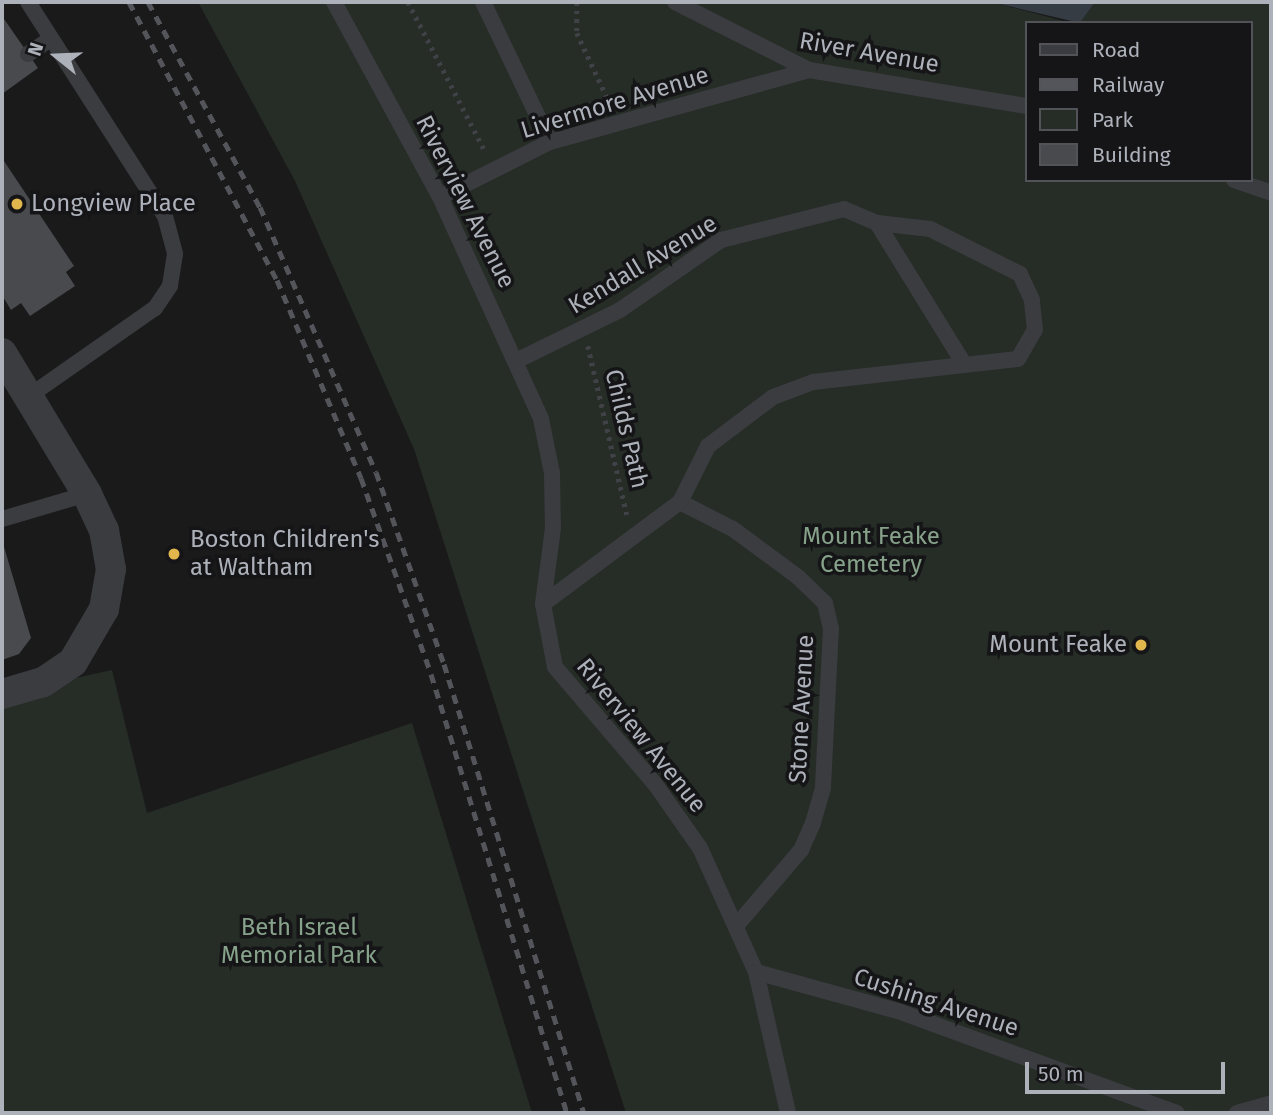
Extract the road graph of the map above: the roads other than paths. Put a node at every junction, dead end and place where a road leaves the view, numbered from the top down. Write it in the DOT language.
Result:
graph roads {
  1 [pos="28,2"];
  2 [pos="334,2"];
  3 [pos="483,2"];
  4 [pos="675,2"];
  5 [pos="49,40"];
  6 [pos="28,54"];
  7 [pos="809,70"];
  8 [pos="1024,106"];
  9 [pos="550,142"];
  10 [pos="1240,182"];
  11 [pos="1271,193"];
  12 [pos="440,197"];
  13 [pos="877,223"];
  14 [pos="2,353"];
  15 [pos="518,360"];
  16 [pos="964,364"];
  17 [pos="32,394"];
  18 [pos="87,494"];
  19 [pos="680,502"];
  20 [pos="2,519"];
  21 [pos="543,604"];
  22 [pos="2,694"];
  23 [pos="736,926"];
  24 [pos="757,972"];
  25 [pos="1271,1103"];
  26 [pos="788,1113"];
  27 [pos="1177,1113"];
  28 [pos="1237,1113"];
  1 -- 5 [label="lane"];
  2 -- 12 [label="lane, Riverview Avenue"];
  3 -- 9 [label="lane"];
  4 -- 7 [label="lane, River Avenue"];
  5 -- 6 [label="lane"];
  5 -- 17 [label="lane"];
  7 -- 8 [label="lane, River Avenue"];
  7 -- 9 [label="lane, Livermore Avenue"];
  9 -- 12 [label="lane, Livermore Avenue"];
  10 -- 11 [label="lane"];
  12 -- 15 [label="lane, Riverview Avenue"];
  13 -- 15 [label="lane, Kendall Avenue"];
  13 -- 16 [label="lane"];
  13 -- 16 [label="lane, Kendall Avenue"];
  14 -- 17 [label="street"];
  15 -- 21 [label="lane, Riverview Avenue"];
  16 -- 19 [label="lane"];
  17 -- 18 [label="street"];
  18 -- 20 [label="lane"];
  18 -- 22 [label="street"];
  19 -- 21 [label="lane"];
  19 -- 23 [label="lane, Stone Avenue"];
  21 -- 23 [label="lane, Riverview Avenue"];
  23 -- 24 [label="lane, Riverview Avenue"];
  24 -- 26 [label="lane, Riverview Avenue"];
  24 -- 27 [label="lane, Cushing Avenue"];
  25 -- 28 [label="lane"];
}
